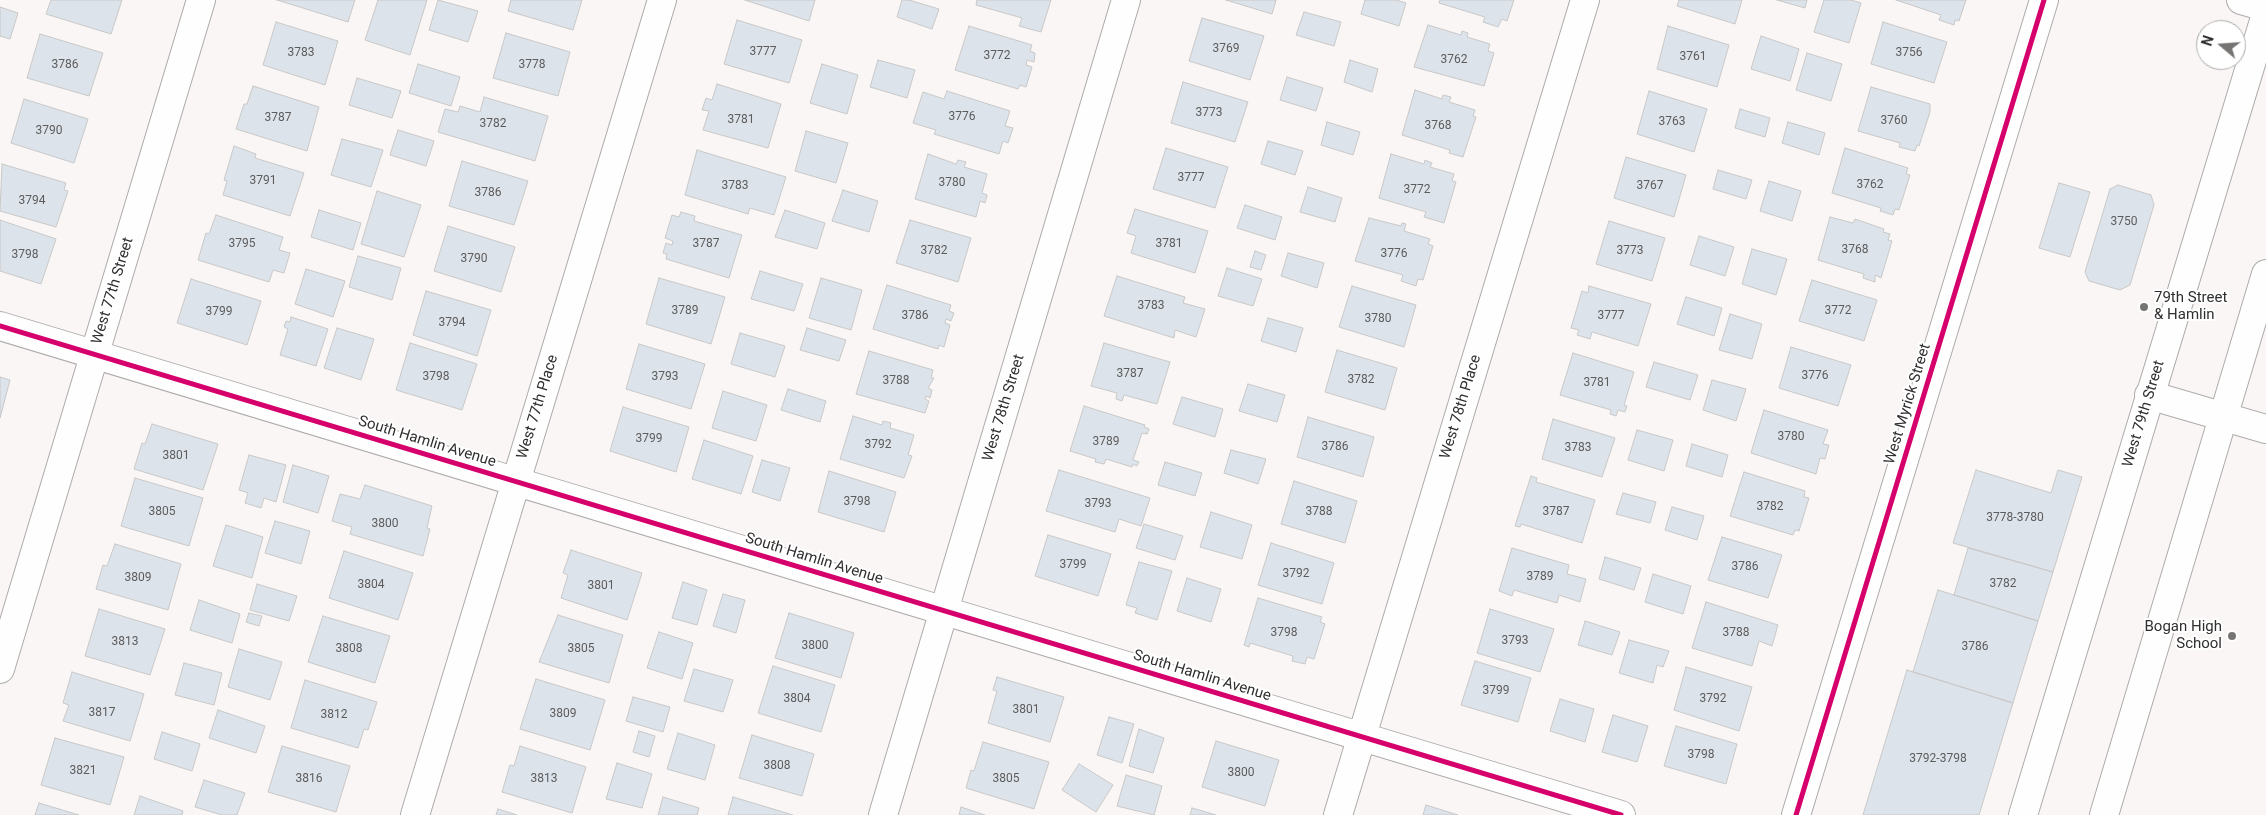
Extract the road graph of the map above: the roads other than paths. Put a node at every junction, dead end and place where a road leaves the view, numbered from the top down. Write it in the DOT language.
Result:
graph roads {
  1 [pos="201,0"];
  2 [pos="662,0"];
  3 [pos="1126,0"];
  4 [pos="1585,0"];
  5 [pos="2044,0"];
  6 [pos="2241,0"];
  7 [pos="2266,7"];
  8 [pos="2266,14"];
  9 [pos="2266,274"];
  10 [pos="0,326"];
  11 [pos="94,355"];
  12 [pos="2149,395"];
  13 [pos="2223,417"];
  14 [pos="2266,430"];
  15 [pos="516,482"];
  16 [pos="944,611"];
  17 [pos="0,669"];
  18 [pos="1361,736"];
  19 [pos="415,815"];
  20 [pos="883,815"];
  21 [pos="1338,815"];
  22 [pos="1622,815"];
  23 [pos="1796,815"];
  24 [pos="2023,815"];
  25 [pos="2104,815"];
  1 -- 11 [label="street, West 77th Street"];
  2 -- 15 [label="street, West 77th Place"];
  3 -- 16 [label="street, West 78th Street"];
  4 -- 18 [label="street, West 78th Place"];
  5 -- 23 [label="street, West Myrick Street"];
  6 -- 7 [label="street"];
  8 -- 12 [label="street, West 79th Street"];
  9 -- 13 [label="street"];
  10 -- 11 [label="street, South Hamlin Avenue"];
  11 -- 15 [label="street, South Hamlin Avenue"];
  11 -- 17 [label="street, West 77th Street"];
  12 -- 13 [label="street"];
  12 -- 24 [label="street, West 79th Street"];
  13 -- 14 [label="street"];
  13 -- 25 [label="street"];
  15 -- 16 [label="street, South Hamlin Avenue"];
  15 -- 19 [label="street, West 77th Place"];
  16 -- 18 [label="street, South Hamlin Avenue"];
  16 -- 20 [label="street, West 78th Street"];
  18 -- 21 [label="street, West 78th Place"];
  18 -- 22 [label="street, South Hamlin Avenue"];
}
